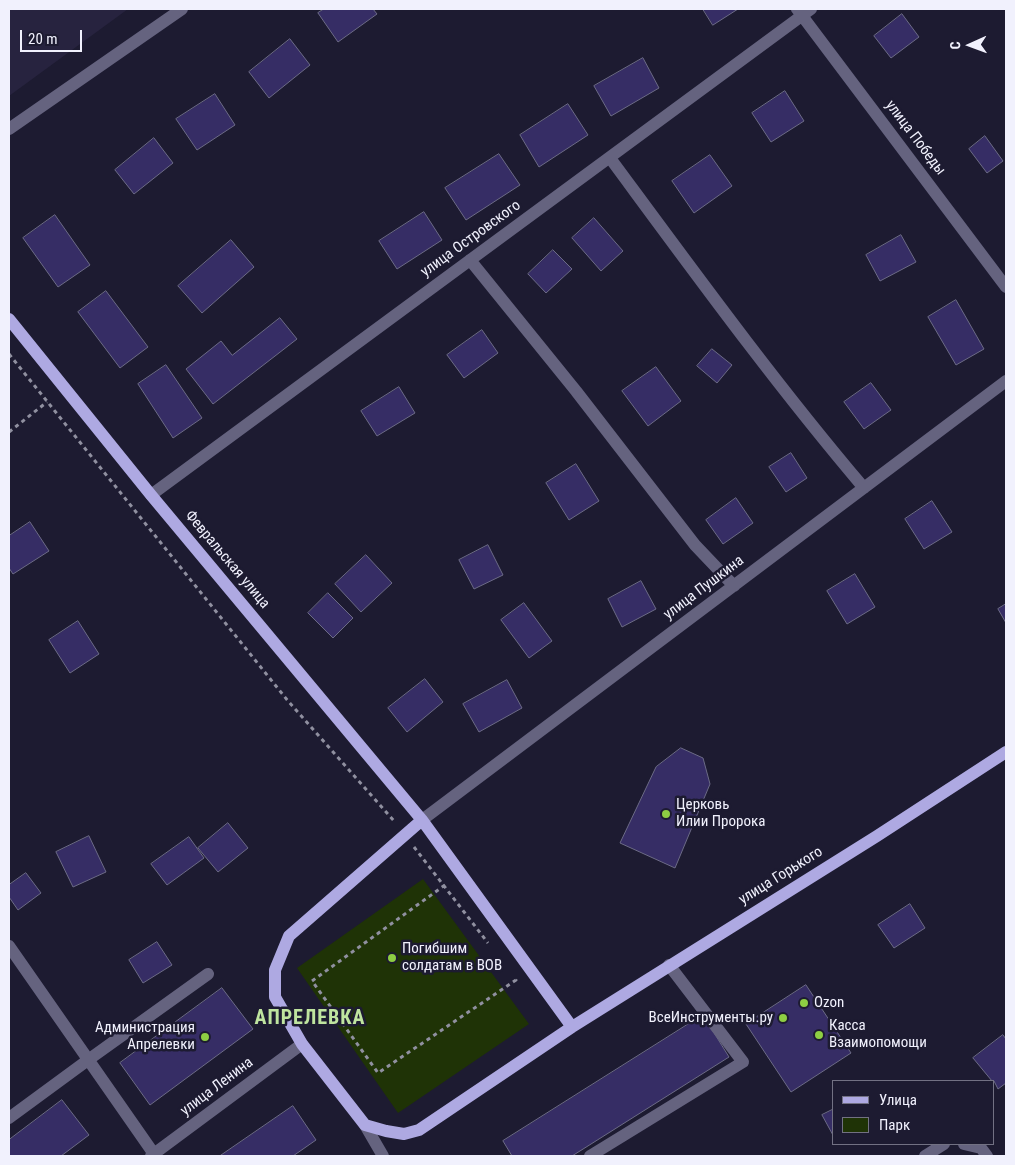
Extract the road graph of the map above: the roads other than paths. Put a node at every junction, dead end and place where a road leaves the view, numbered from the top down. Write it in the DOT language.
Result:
graph roads {
  1 [pos="182,9"];
  2 [pos="804,11"];
  3 [pos="9,129"];
  4 [pos="610,158"];
  5 [pos="470,260"];
  6 [pos="1006,287"];
  7 [pos="9,320"];
  8 [pos="1006,381"];
  9 [pos="864,488"];
  10 [pos="151,495"];
  11 [pos="734,586"];
  12 [pos="1006,752"];
  13 [pos="422,820"];
  14 [pos="9,946"];
  15 [pos="669,965"];
  16 [pos="208,974"];
  17 [pos="572,1027"];
  18 [pos="302,1044"];
  19 [pos="88,1060"];
  20 [pos="9,1118"];
  21 [pos="365,1125"];
  22 [pos="942,1145"];
  23 [pos="966,1145"];
  24 [pos="984,1152"];
  25 [pos="152,1155"];
  26 [pos="383,1156"];
  27 [pos="590,1156"];
  28 [pos="926,1156"];
  1 -- 3 [label="street"];
  2 -- 4 [label="street, улица Островского"];
  2 -- 6 [label="street, улица Победы"];
  4 -- 5 [label="street, улица Островского"];
  4 -- 9 [label="street"];
  5 -- 10 [label="street, улица Островского"];
  5 -- 11 [label="street"];
  7 -- 10 [label="main road, Февральская улица"];
  8 -- 9 [label="street, улица Пушкина"];
  9 -- 11 [label="street, улица Пушкина"];
  10 -- 13 [label="main road, Февральская улица"];
  11 -- 13 [label="street, улица Пушкина"];
  12 -- 15 [label="main road, улица Горького"];
  13 -- 17 [label="main road, Февральская улица"];
  13 -- 18 [label="main road"];
  14 -- 19 [label="street"];
  15 -- 17 [label="main road, улица Горького"];
  15 -- 27 [label="street"];
  16 -- 19 [label="street"];
  17 -- 21 [label="main road, улица Горького"];
  18 -- 21 [label="main road"];
  18 -- 25 [label="street, улица Ленина"];
  19 -- 20 [label="street"];
  19 -- 25 [label="street"];
  21 -- 26 [label="street"];
  22 -- 28 [label="street"];
  23 -- 24 [label="street"];
}
